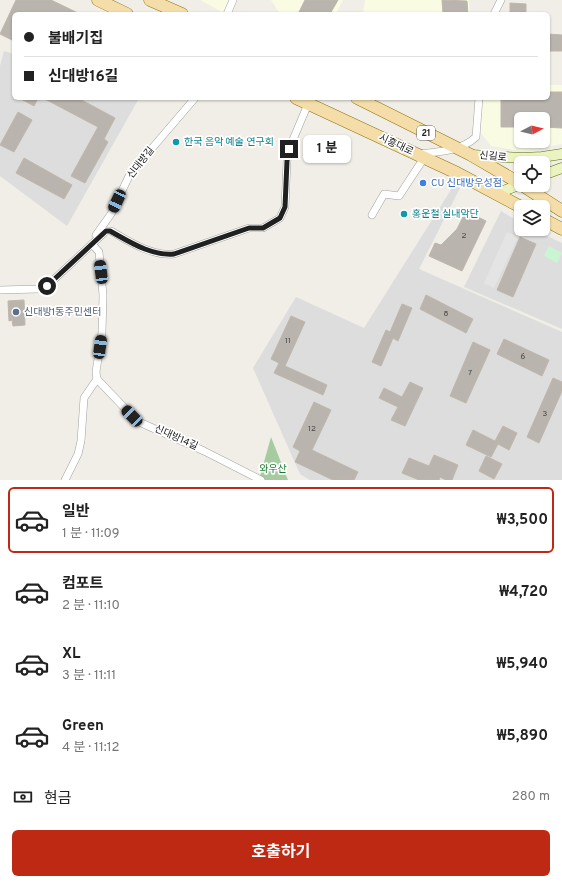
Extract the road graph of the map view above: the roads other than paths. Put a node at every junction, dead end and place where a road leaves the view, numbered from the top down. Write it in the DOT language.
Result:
graph roads {
  1 [pos="98,0"];
  2 [pos="150,0"];
  3 [pos="233,0"];
  4 [pos="501,0"];
  5 [pos="122,12"];
  6 [pos="177,12"];
  7 [pos="228,12"];
  8 [pos="495,12"];
  9 [pos="193,100"];
  10 [pos="300,100"];
  11 [pos="361,100"];
  12 [pos="479,100"];
  13 [pos="308,104"];
  14 [pos="457,148"];
  15 [pos="562,154"];
  16 [pos="471,155"];
  17 [pos="420,156"];
  18 [pos="562,168"];
  19 [pos="550,172"];
  20 [pos="514,180"];
  21 [pos="514,187"];
  22 [pos="533,192"];
  23 [pos="496,194"];
  24 [pos="514,203"];
  25 [pos="562,211"];
  26 [pos="372,215"];
  27 [pos="550,223"];
  28 [pos="562,229"];
  29 [pos="92,244"];
  30 [pos="0,290"];
  31 [pos="97,378"];
  32 [pos="65,480"];
  33 [pos="261,480"];
  1 -- 5 [label="main road"];
  2 -- 6 [label="main road"];
  3 -- 7 [label="street"];
  4 -- 8 [label="street"];
  9 -- 29 [label="street, 신대방길"];
  10 -- 13 [label="main road, 시흥대로"];
  11 -- 14 [label="main road, 21"];
  12 -- 14 [label="street"];
  13 -- 17 [label="main road, 시흥대로"];
  13 -- 29 [label="street"];
  14 -- 16 [label="main road, 21"];
  14 -- 17 [label="street"];
  15 -- 16 [label="main road, 신길로"];
  16 -- 20 [label="main road, 21"];
  17 -- 23 [label="main road, 시흥대로"];
  17 -- 26 [label="street"];
  18 -- 19 [label="main road"];
  21 -- 23 [label="main road"];
  22 -- 25 [label="main road"];
  23 -- 24 [label="main road, 시흥대로"];
  27 -- 28 [label="main road"];
  29 -- 30 [label="street, 신대방길"];
  29 -- 31 [label="street"];
  31 -- 32 [label="street"];
  31 -- 33 [label="street, 신대방14길"];
}
